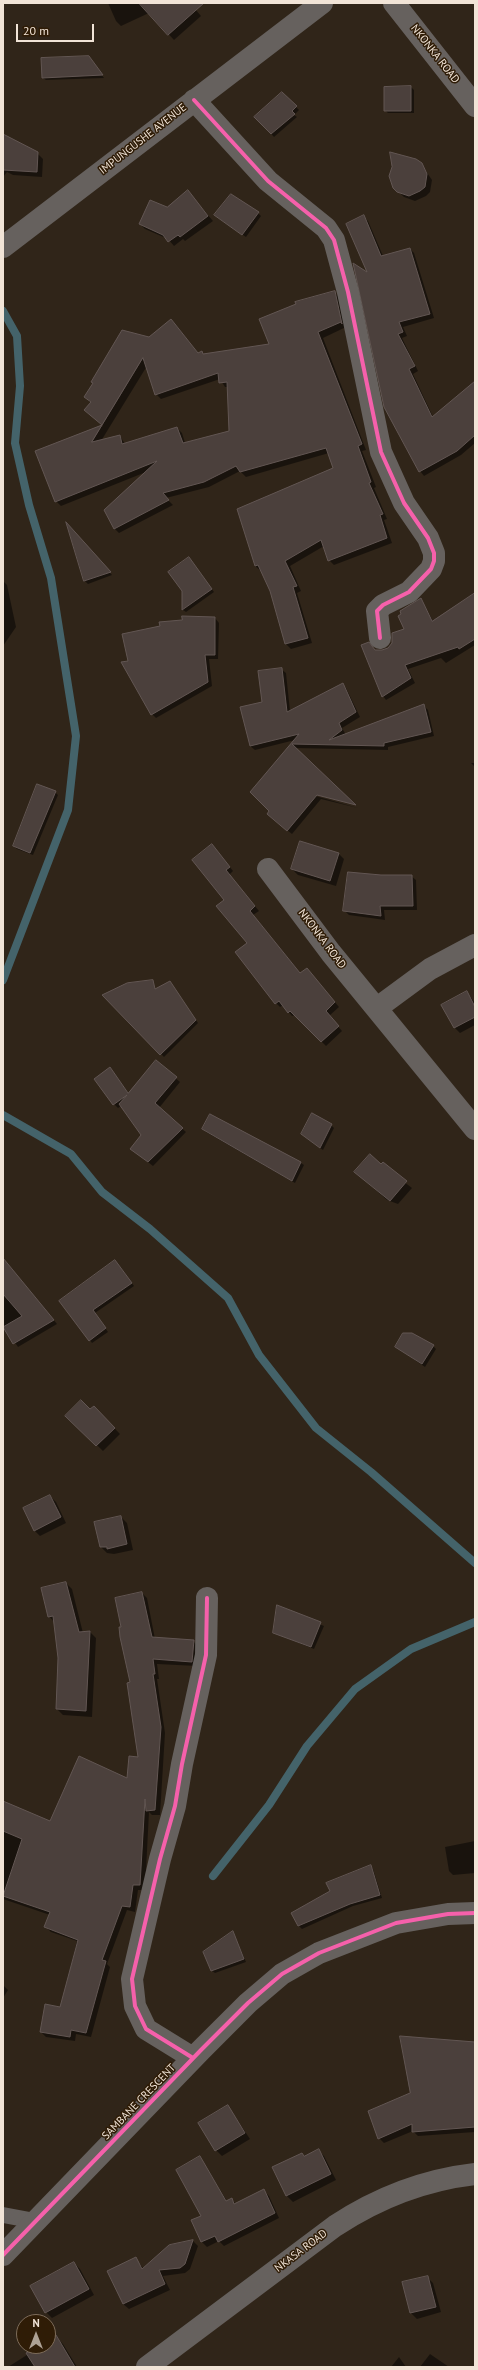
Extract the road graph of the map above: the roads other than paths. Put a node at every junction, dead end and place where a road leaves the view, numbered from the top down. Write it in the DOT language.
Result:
graph roads {
  1 [pos="322,3"];
  2 [pos="394,3"];
  3 [pos="194,100"];
  4 [pos="475,106"];
  5 [pos="3,247"];
  6 [pos="380,638"];
  7 [pos="268,868"];
  8 [pos="475,945"];
  9 [pos="377,1008"];
  10 [pos="475,1129"];
  11 [pos="208,1598"];
  12 [pos="475,1913"];
  13 [pos="193,2058"];
  14 [pos="475,2174"];
  15 [pos="3,2214"];
  16 [pos="35,2221"];
  17 [pos="3,2255"];
  18 [pos="147,2367"];
  1 -- 3 [label="street, IMPUNGUSHE AVENUE"];
  2 -- 4 [label="street, NKONKA ROAD"];
  3 -- 5 [label="street, IMPUNGUSHE AVENUE"];
  3 -- 6 [label="street"];
  7 -- 9 [label="street, NKONKA ROAD"];
  8 -- 9 [label="street"];
  9 -- 10 [label="street, NKONKA ROAD"];
  11 -- 13 [label="street"];
  12 -- 13 [label="street, SAMBANE CRESCENT"];
  13 -- 16 [label="street, SAMBANE CRESCENT"];
  14 -- 18 [label="street, NKASA ROAD"];
  15 -- 16 [label="lane"];
  16 -- 17 [label="street, SAMBANE CRESCENT"];
}
